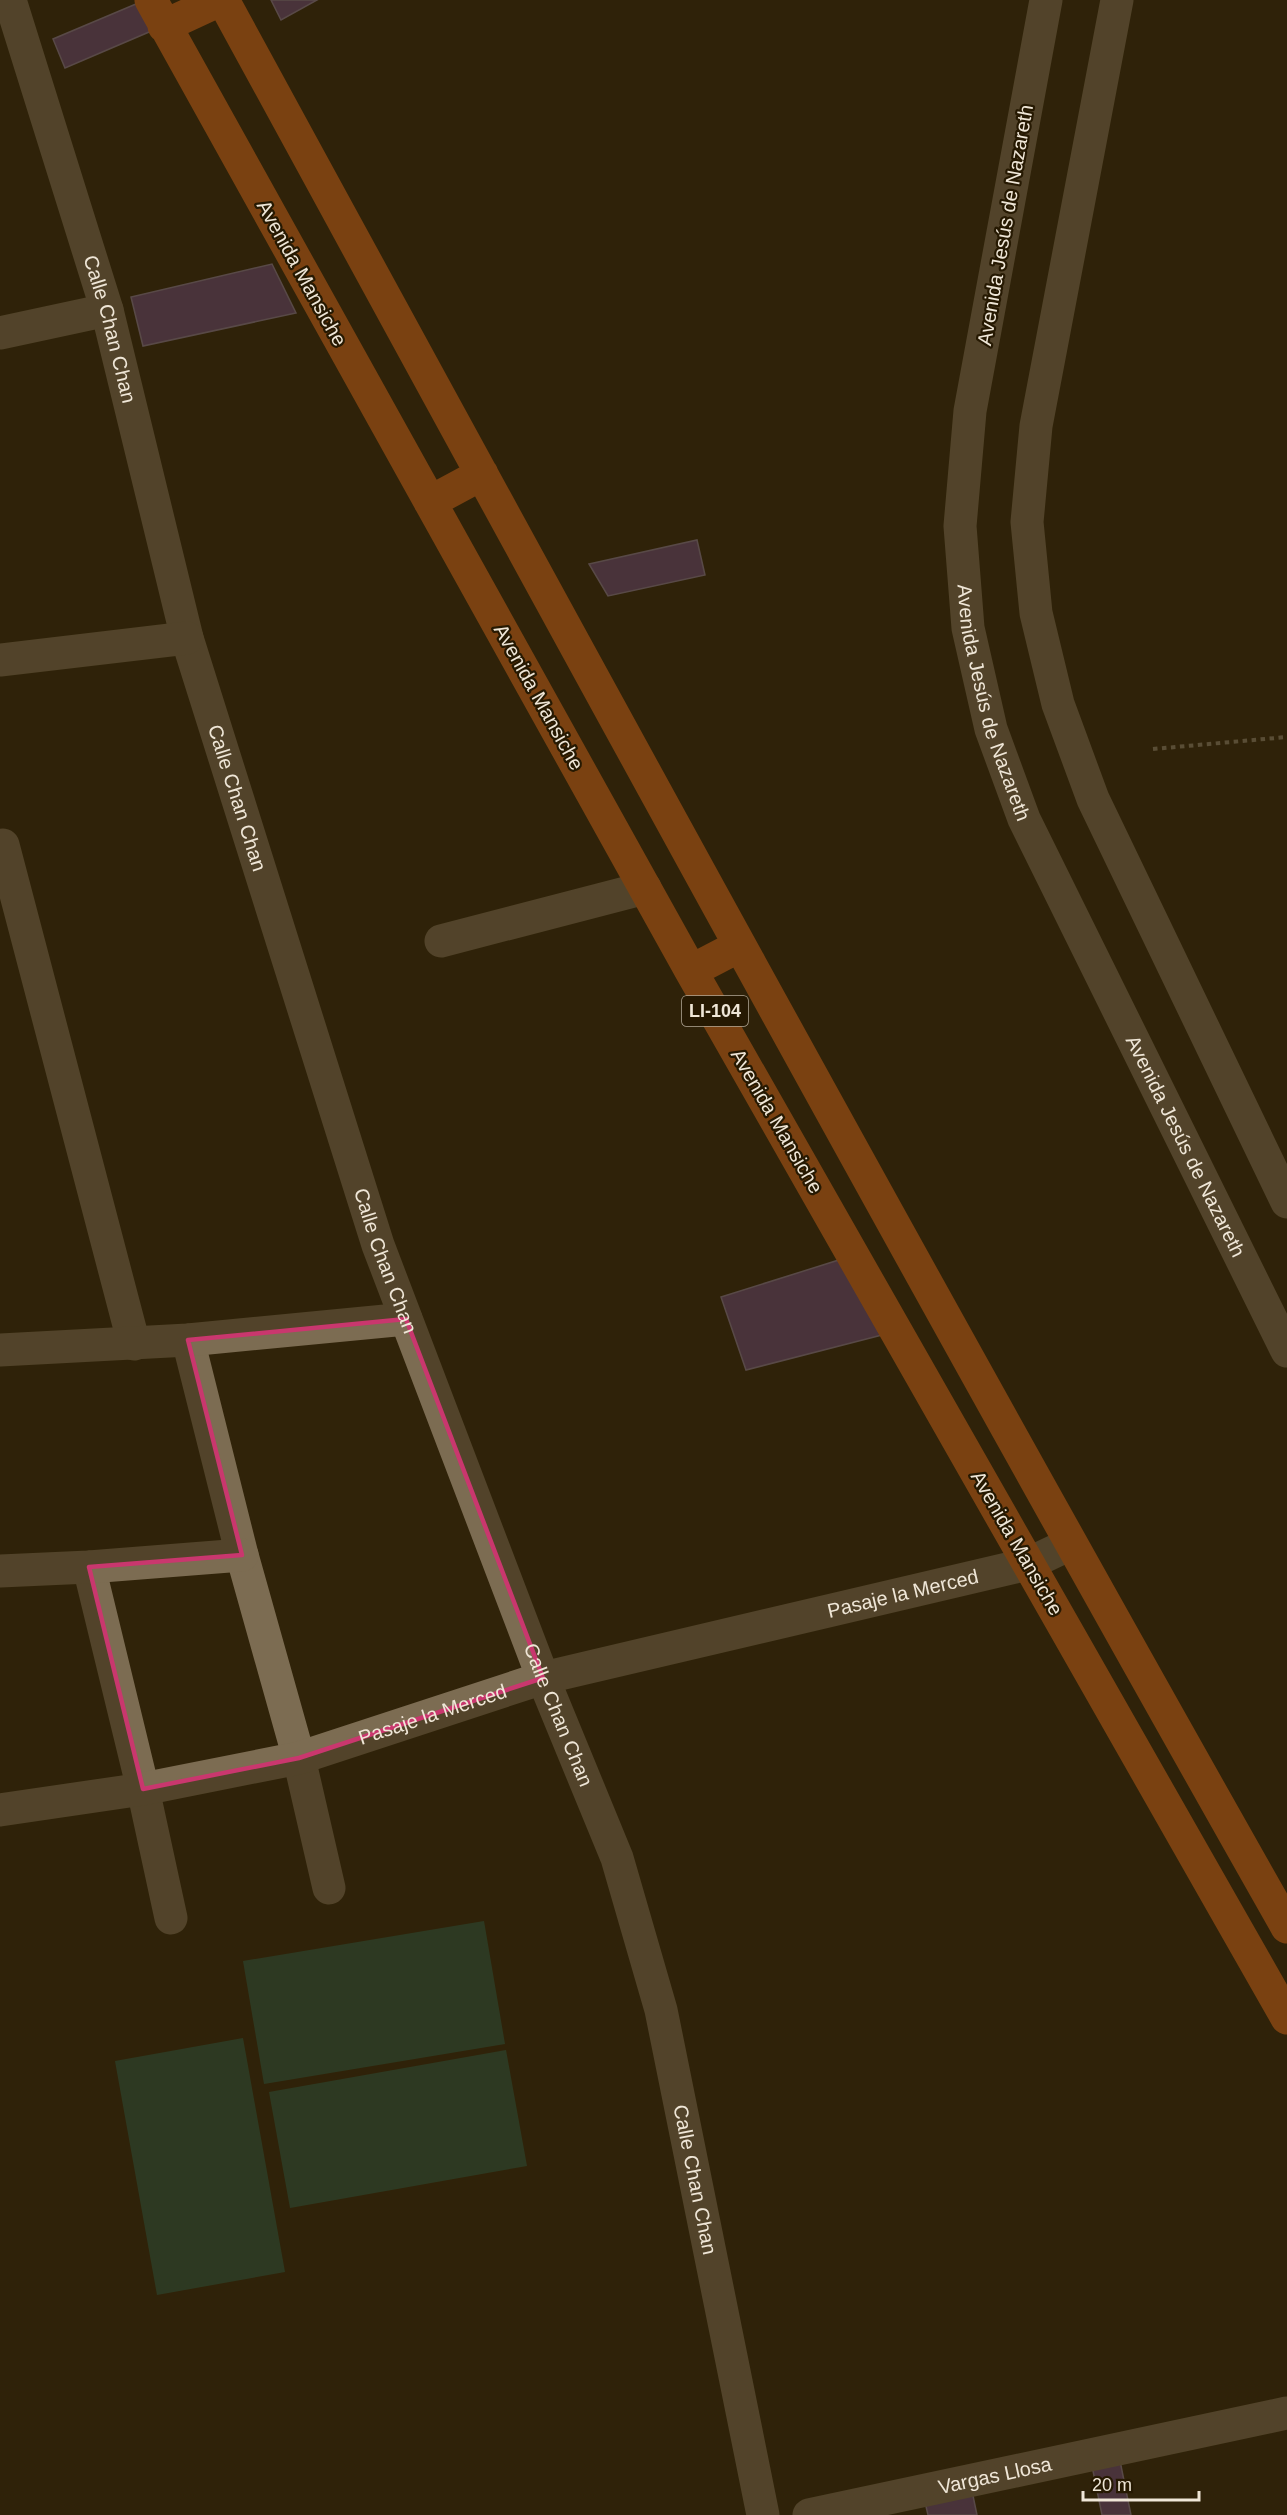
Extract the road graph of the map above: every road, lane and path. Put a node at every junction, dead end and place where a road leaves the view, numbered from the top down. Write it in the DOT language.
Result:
graph roads {
  1 [pos="10,0"];
  2 [pos="221,0"];
  3 [pos="1046,0"];
  4 [pos="1117,0"];
  5 [pos="157,13"];
  6 [pos="107,310"];
  7 [pos="0,333"];
  8 [pos="482,474"];
  9 [pos="430,502"];
  10 [pos="187,638"];
  11 [pos="0,660"];
  12 [pos="1287,737"];
  13 [pos="1152,749"];
  14 [pos="3,845"];
  15 [pos="645,888"];
  16 [pos="441,941"];
  17 [pos="739,946"];
  18 [pos="691,971"];
  19 [pos="1287,1202"];
  20 [pos="406,1319"];
  21 [pos="188,1340"];
  22 [pos="134,1344"];
  23 [pos="0,1350"];
  24 [pos="1287,1351"];
  25 [pos="1070,1544"];
  26 [pos="242,1555"];
  27 [pos="1029,1564"];
  28 [pos="89,1567"];
  29 [pos="0,1571"];
  30 [pos="543,1678"];
  31 [pos="299,1758"];
  32 [pos="143,1789"];
  33 [pos="0,1810"];
  34 [pos="329,1888"];
  35 [pos="171,1918"];
  36 [pos="1287,1926"];
  37 [pos="1274,1967"];
  38 [pos="1287,2018"];
  39 [pos="1287,2413"];
  40 [pos="763,2515"];
  41 [pos="809,2515"];
  1 -- 6 [label="street, Calle Chan Chan"];
  2 -- 5 [label="highway"];
  2 -- 8 [label="highway, LI-104"];
  3 -- 24 [label="street, Avenida Jesús de Nazareth"];
  4 -- 19 [label="street"];
  5 -- 9 [label="highway, Avenida Mansiche / LI-104"];
  6 -- 7 [label="street"];
  6 -- 10 [label="street, Calle Chan Chan"];
  8 -- 9 [label="highway"];
  8 -- 17 [label="highway, LI-104"];
  9 -- 15 [label="highway, Avenida Mansiche / LI-104"];
  10 -- 11 [label="street"];
  10 -- 20 [label="street, Calle Chan Chan"];
  12 -- 13 [label="path"];
  14 -- 22 [label="street"];
  15 -- 16 [label="street"];
  15 -- 18 [label="highway, Avenida Mansiche / LI-104"];
  17 -- 18 [label="highway"];
  17 -- 25 [label="highway, LI-104"];
  18 -- 27 [label="highway, Avenida Mansiche / LI-104"];
  20 -- 21 [label="street"];
  20 -- 30 [label="street, Calle Chan Chan"];
  21 -- 22 [label="street"];
  21 -- 26 [label="street"];
  22 -- 23 [label="street"];
  25 -- 27 [label="street, Pasaje la Merced"];
  25 -- 36 [label="highway, LI-104"];
  26 -- 28 [label="street"];
  26 -- 31 [label="street"];
  27 -- 30 [label="street, Pasaje la Merced"];
  27 -- 37 [label="highway, Avenida Mansiche / LI-104"];
  28 -- 29 [label="street"];
  28 -- 32 [label="street"];
  30 -- 31 [label="street, Pasaje la Merced"];
  30 -- 40 [label="street, Calle Chan Chan"];
  31 -- 32 [label="street, Pasaje la Merced"];
  31 -- 34 [label="street"];
  32 -- 33 [label="street, Pasaje la Merced"];
  32 -- 35 [label="street"];
  37 -- 38 [label="highway, Avenida Mansiche / LI-104"];
  39 -- 41 [label="street, Vargas Llosa"];
}
